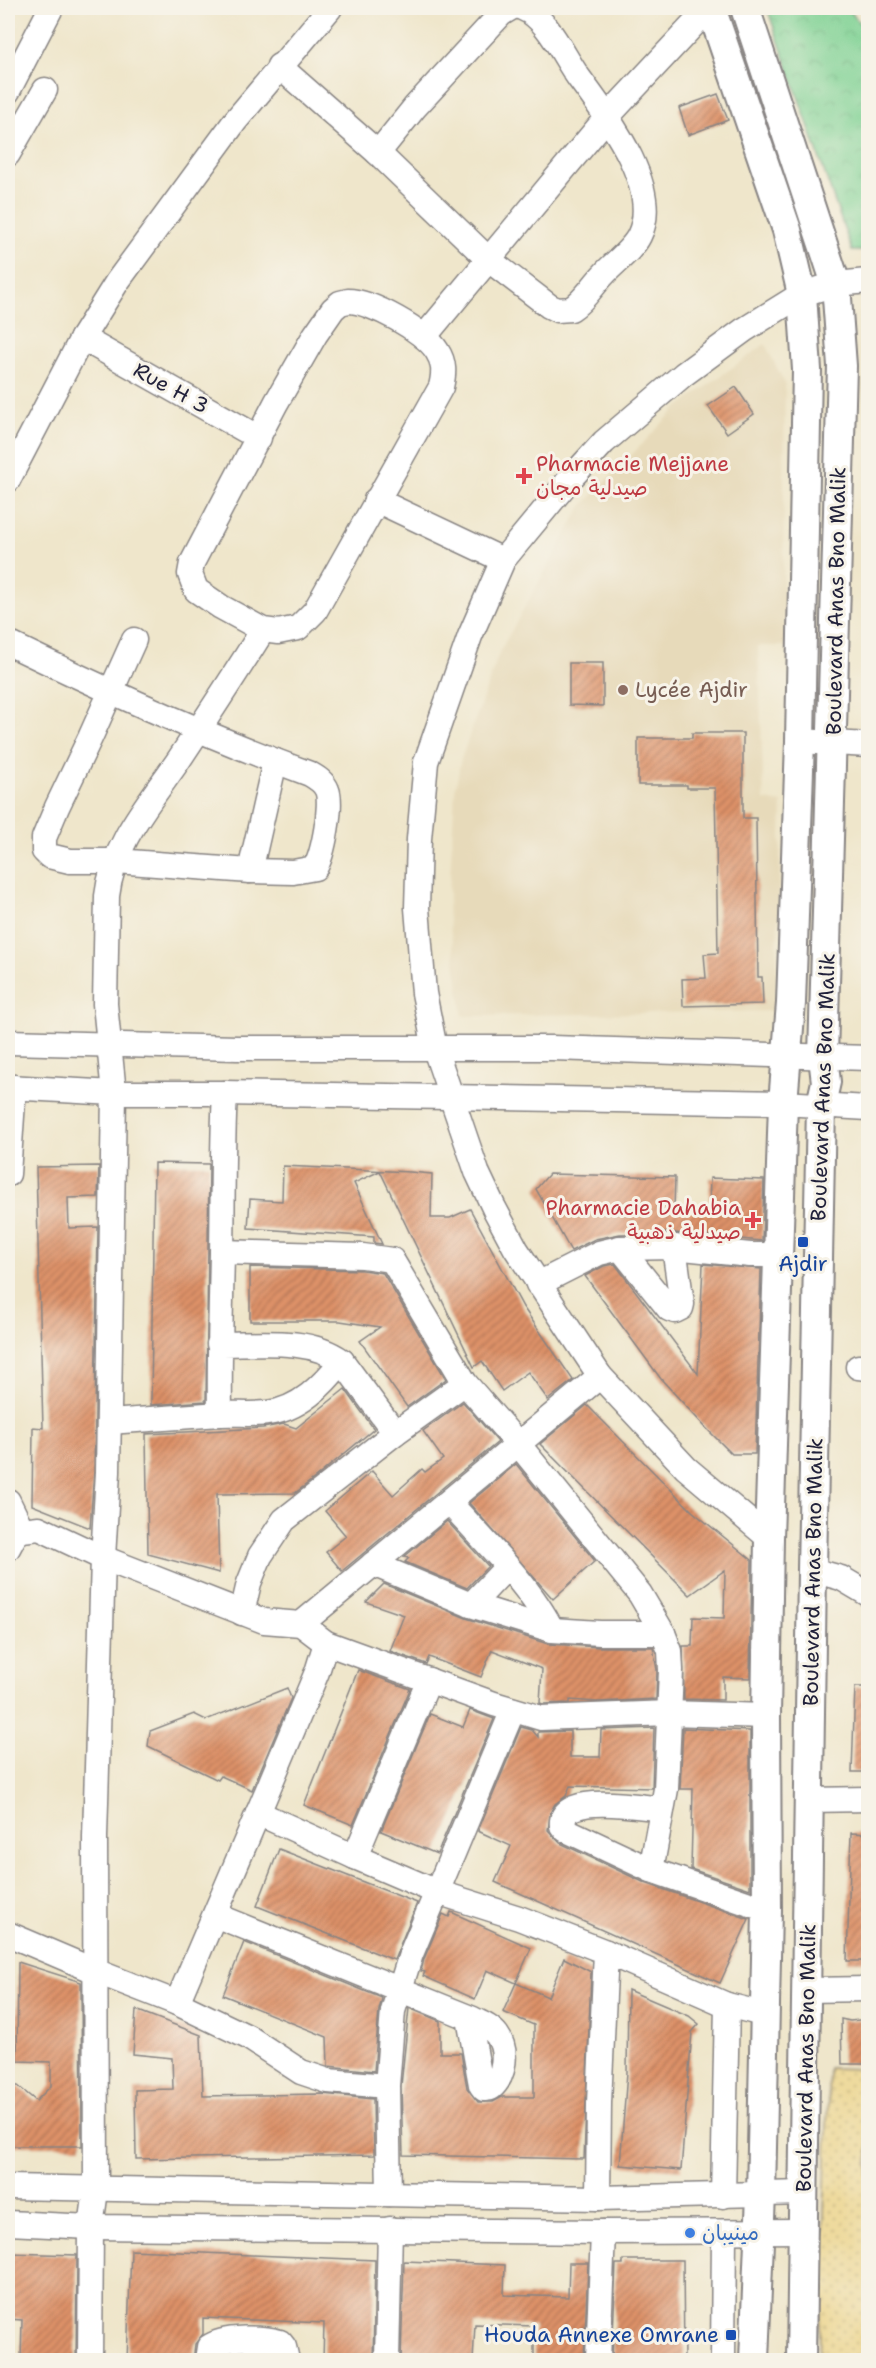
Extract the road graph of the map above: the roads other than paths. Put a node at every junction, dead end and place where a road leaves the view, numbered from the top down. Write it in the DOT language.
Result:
graph roads {
  1 [pos="51,8"];
  2 [pos="330,8"];
  3 [pos="511,8"];
  4 [pos="522,8"];
  5 [pos="710,8"];
  6 [pos="745,8"];
  7 [pos="279,66"];
  8 [pos="45,90"];
  9 [pos="8,91"];
  10 [pos="608,116"];
  11 [pos="378,153"];
  12 [pos="8,154"];
  13 [pos="489,260"];
  14 [pos="868,281"];
  15 [pos="836,284"];
  16 [pos="802,294"];
  17 [pos="424,337"];
  18 [pos="82,338"];
  19 [pos="260,438"];
  20 [pos="8,480"];
  21 [pos="376,500"];
  22 [pos="503,560"];
  23 [pos="263,630"];
  24 [pos="134,640"];
  25 [pos="8,643"];
  26 [pos="111,693"];
  27 [pos="198,730"];
  28 [pos="800,741"];
  29 [pos="832,743"];
  30 [pos="868,744"];
  31 [pos="275,761"];
  32 [pos="116,861"];
  33 [pos="250,871"];
  34 [pos="8,1042"];
  35 [pos="110,1045"];
  36 [pos="435,1049"];
  37 [pos="786,1056"];
  38 [pos="823,1057"];
  39 [pos="868,1058"];
  40 [pos="11,1087"];
  41 [pos="114,1093"];
  42 [pos="225,1093"];
  43 [pos="450,1097"];
  44 [pos="783,1103"];
  45 [pos="821,1104"];
  46 [pos="868,1108"];
  47 [pos="8,1174"];
  48 [pos="675,1247"];
  49 [pos="620,1248"];
  50 [pos="222,1252"];
  51 [pos="779,1255"];
  52 [pos="538,1284"];
  53 [pos="219,1344"];
  54 [pos="342,1361"];
  55 [pos="600,1376"];
  56 [pos="465,1383"];
  57 [pos="220,1414"];
  58 [pos="109,1422"];
  59 [pos="395,1432"];
  60 [pos="519,1445"];
  61 [pos="8,1501"];
  62 [pos="449,1502"];
  63 [pos="769,1538"];
  64 [pos="15,1539"];
  65 [pos="103,1558"];
  66 [pos="373,1564"];
  67 [pos="507,1567"];
  68 [pos="812,1570"];
  69 [pos="868,1594"];
  70 [pos="471,1605"];
  71 [pos="242,1613"];
  72 [pos="301,1624"];
  73 [pos="552,1630"];
  74 [pos="663,1634"];
  75 [pos="326,1643"];
  76 [pos="429,1680"];
  77 [pos="513,1710"];
  78 [pos="669,1713"];
  79 [pos="766,1716"];
  80 [pos="868,1799"];
  81 [pos="810,1800"];
  82 [pos="662,1809"];
  83 [pos="258,1813"];
  84 [pos="355,1857"];
  85 [pos="651,1870"];
  86 [pos="437,1892"];
  87 [pos="767,1910"];
  88 [pos="215,1915"];
  89 [pos="8,1934"];
  90 [pos="606,1952"];
  91 [pos="95,1971"];
  92 [pos="868,1989"];
  93 [pos="400,1990"];
  94 [pos="807,1990"];
  95 [pos="177,2003"];
  96 [pos="728,2005"];
  97 [pos="763,2014"];
  98 [pos="469,2018"];
  99 [pos="387,2086"];
  100 [pos="8,2187"];
  101 [pos="96,2190"];
  102 [pos="804,2193"];
  103 [pos="388,2194"];
  104 [pos="761,2195"];
  105 [pos="723,2196"];
  106 [pos="598,2198"];
  107 [pos="8,2223"];
  108 [pos="91,2227"];
  109 [pos="390,2229"];
  110 [pos="758,2231"];
  111 [pos="803,2231"];
  112 [pos="603,2232"];
  113 [pos="724,2232"];
  114 [pos="90,2361"];
  115 [pos="207,2361"];
  116 [pos="287,2361"];
  117 [pos="387,2361"];
  118 [pos="598,2361"];
  119 [pos="723,2361"];
  120 [pos="754,2361"];
  121 [pos="801,2361"];
  1 -- 9 [label="street"];
  2 -- 7 [label="street"];
  3 -- 11 [label="street"];
  4 -- 10 [label="street"];
  5 -- 10 [label="street"];
  5 -- 16 [label="street, Boulevard Anas Bno Malik"];
  6 -- 15 [label="street, Boulevard Anas Bno Malik"];
  7 -- 11 [label="street"];
  7 -- 18 [label="street"];
  8 -- 12 [label="street"];
  10 -- 13 [label="street"];
  10 -- 13 [label="street"];
  11 -- 13 [label="street"];
  13 -- 17 [label="street"];
  14 -- 15 [label="street"];
  15 -- 16 [label="street"];
  15 -- 29 [label="street, Boulevard Anas Bno Malik"];
  16 -- 22 [label="street"];
  16 -- 28 [label="street, Boulevard Anas Bno Malik"];
  17 -- 19 [label="street"];
  17 -- 21 [label="street"];
  18 -- 19 [label="street, Rue H 3"];
  18 -- 20 [label="street"];
  19 -- 23 [label="street"];
  21 -- 22 [label="street"];
  21 -- 23 [label="street"];
  22 -- 36 [label="street"];
  23 -- 27 [label="street"];
  24 -- 26 [label="street"];
  25 -- 26 [label="street"];
  26 -- 27 [label="street"];
  26 -- 32 [label="street"];
  27 -- 31 [label="street"];
  27 -- 32 [label="street"];
  28 -- 29 [label="street"];
  28 -- 37 [label="street, Boulevard Anas Bno Malik"];
  29 -- 30 [label="street"];
  29 -- 38 [label="street, Boulevard Anas Bno Malik"];
  31 -- 33 [label="street"];
  31 -- 33 [label="street"];
  32 -- 33 [label="street"];
  32 -- 35 [label="street"];
  34 -- 35 [label="street"];
  35 -- 36 [label="street"];
  35 -- 41 [label="street"];
  36 -- 37 [label="street"];
  36 -- 43 [label="street"];
  37 -- 38 [label="street"];
  37 -- 44 [label="street, Boulevard Anas Bno Malik"];
  38 -- 39 [label="street"];
  38 -- 45 [label="street, Boulevard Anas Bno Malik"];
  40 -- 41 [label="street"];
  40 -- 47 [label="street"];
  41 -- 42 [label="street"];
  41 -- 58 [label="street"];
  42 -- 43 [label="street"];
  42 -- 50 [label="street"];
  43 -- 44 [label="street"];
  43 -- 52 [label="street"];
  44 -- 45 [label="street"];
  44 -- 51 [label="street, Boulevard Anas Bno Malik"];
  45 -- 46 [label="street"];
  45 -- 68 [label="street, Boulevard Anas Bno Malik"];
  48 -- 49 [label="street"];
  48 -- 49 [label="street"];
  48 -- 51 [label="street"];
  49 -- 52 [label="street"];
  50 -- 53 [label="street"];
  50 -- 56 [label="street"];
  51 -- 63 [label="street, Boulevard Anas Bno Malik"];
  52 -- 55 [label="street"];
  53 -- 54 [label="street"];
  53 -- 57 [label="street"];
  54 -- 57 [label="street"];
  54 -- 59 [label="street"];
  55 -- 60 [label="street"];
  55 -- 63 [label="street"];
  56 -- 59 [label="street"];
  56 -- 60 [label="street"];
  57 -- 58 [label="street"];
  58 -- 65 [label="street"];
  59 -- 71 [label="street"];
  60 -- 62 [label="street"];
  60 -- 74 [label="street"];
  61 -- 64 [label="street"];
  62 -- 66 [label="street"];
  62 -- 67 [label="street"];
  63 -- 79 [label="street, Boulevard Anas Bno Malik"];
  64 -- 65 [label="street"];
  65 -- 71 [label="street"];
  65 -- 91 [label="street"];
  66 -- 70 [label="street"];
  66 -- 72 [label="street"];
  67 -- 70 [label="street"];
  67 -- 73 [label="street"];
  68 -- 69 [label="street"];
  68 -- 81 [label="street, Boulevard Anas Bno Malik"];
  70 -- 73 [label="street"];
  71 -- 72 [label="street"];
  72 -- 75 [label="street"];
  73 -- 74 [label="street"];
  74 -- 78 [label="street"];
  75 -- 76 [label="street"];
  75 -- 83 [label="street"];
  76 -- 77 [label="street"];
  76 -- 84 [label="street"];
  77 -- 78 [label="street"];
  77 -- 86 [label="street"];
  78 -- 79 [label="street"];
  78 -- 82 [label="street"];
  79 -- 87 [label="street, Boulevard Anas Bno Malik"];
  80 -- 81 [label="street"];
  81 -- 94 [label="street, Boulevard Anas Bno Malik"];
  82 -- 85 [label="street"];
  82 -- 85 [label="street"];
  83 -- 84 [label="street"];
  83 -- 88 [label="street"];
  84 -- 86 [label="street"];
  85 -- 87 [label="street"];
  86 -- 90 [label="street"];
  86 -- 93 [label="street"];
  87 -- 97 [label="street, Boulevard Anas Bno Malik"];
  88 -- 93 [label="street"];
  88 -- 95 [label="street"];
  89 -- 91 [label="street"];
  90 -- 96 [label="street"];
  90 -- 106 [label="street"];
  91 -- 95 [label="street"];
  91 -- 101 [label="street"];
  92 -- 94 [label="street"];
  93 -- 98 [label="street"];
  93 -- 99 [label="street"];
  94 -- 102 [label="street, Boulevard Anas Bno Malik"];
  95 -- 99 [label="street"];
  96 -- 97 [label="street"];
  96 -- 105 [label="street"];
  97 -- 104 [label="street, Boulevard Anas Bno Malik"];
  99 -- 103 [label="street"];
  100 -- 101 [label="street"];
  101 -- 103 [label="street"];
  101 -- 108 [label="street"];
  102 -- 104 [label="street"];
  102 -- 111 [label="street, Boulevard Anas Bno Malik"];
  103 -- 106 [label="street"];
  104 -- 105 [label="street"];
  104 -- 110 [label="street, Boulevard Anas Bno Malik"];
  105 -- 106 [label="street"];
  107 -- 108 [label="street"];
  108 -- 109 [label="street"];
  108 -- 114 [label="street"];
  109 -- 112 [label="street"];
  109 -- 117 [label="street"];
  110 -- 111 [label="street"];
  110 -- 113 [label="street"];
  110 -- 120 [label="street, Boulevard Anas Bno Malik"];
  111 -- 121 [label="street, Boulevard Anas Bno Malik"];
  112 -- 113 [label="street"];
  112 -- 118 [label="street"];
  113 -- 119 [label="street"];
  115 -- 116 [label="street"];
}
